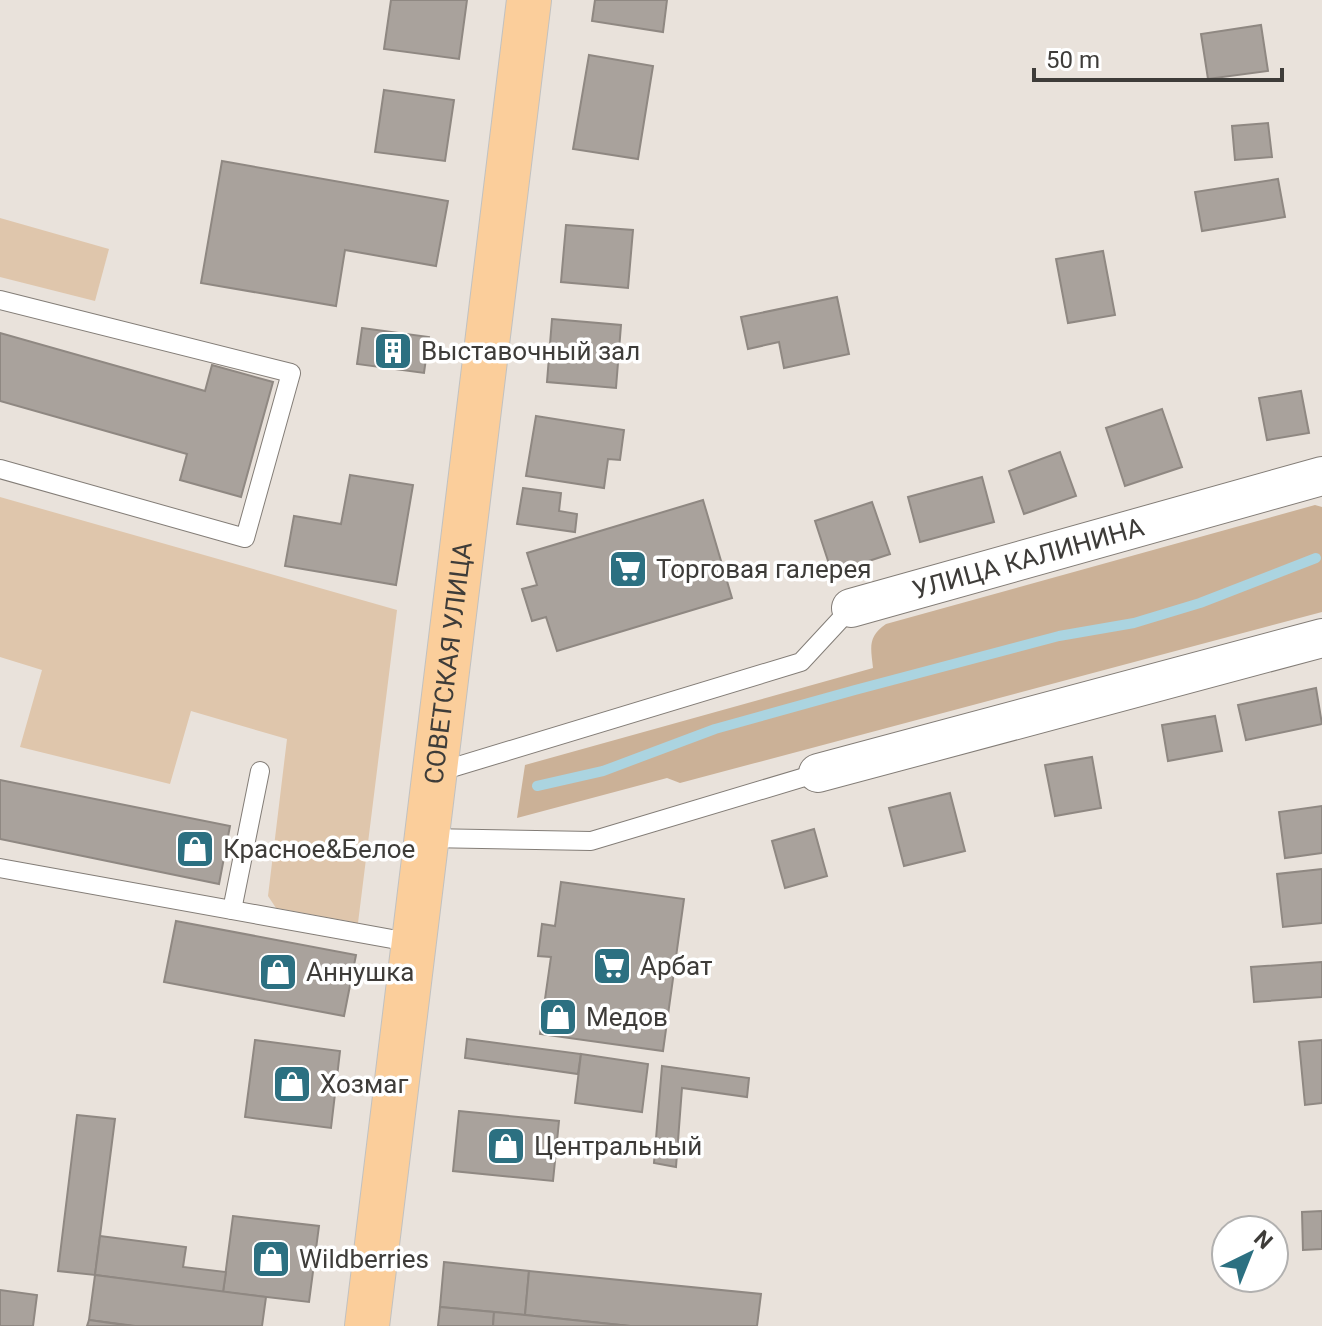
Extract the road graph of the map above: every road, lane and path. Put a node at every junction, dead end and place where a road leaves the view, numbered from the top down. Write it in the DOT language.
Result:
graph roads {
  1 [pos="529,0"];
  2 [pos="0,300"];
  3 [pos="0,469"];
  4 [pos="1322,476"];
  5 [pos="851,608"];
  6 [pos="1322,638"];
  7 [pos="260,771"];
  8 [pos="435,773"];
  9 [pos="818,773"];
  10 [pos="426,838"];
  11 [pos="0,868"];
  12 [pos="232,910"];
  13 [pos="414,943"];
  14 [pos="367,1326"];
  1 -- 8 [label="main road, СОВЕТСКАЯ УЛИЦА"];
  2 -- 3 [label="lane"];
  4 -- 5 [label="street, УЛИЦА КАЛИНИНА"];
  5 -- 8 [label="lane, УЛИЦА КАЛИНИНА"];
  6 -- 9 [label="street"];
  7 -- 12 [label="lane"];
  8 -- 10 [label="main road, СОВЕТСКАЯ УЛИЦА"];
  9 -- 10 [label="lane"];
  10 -- 13 [label="main road, СОВЕТСКАЯ УЛИЦА"];
  11 -- 12 [label="lane"];
  12 -- 13 [label="lane"];
  13 -- 14 [label="main road, СОВЕТСКАЯ УЛИЦА"];
}
